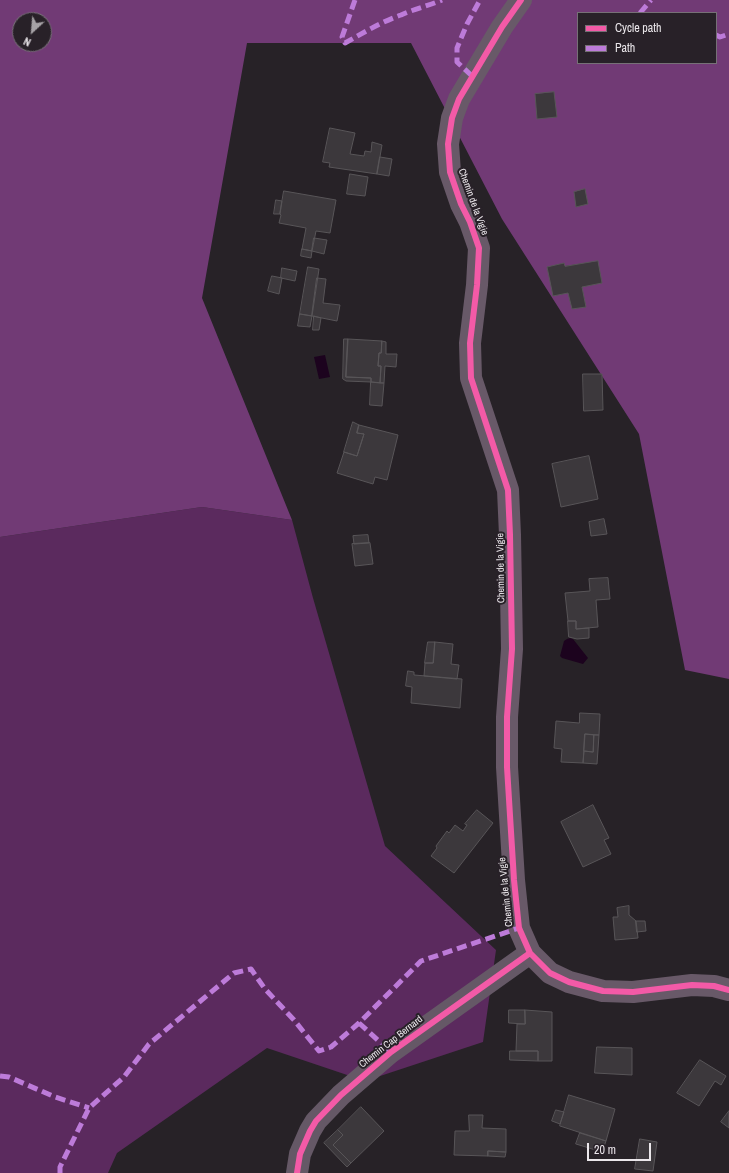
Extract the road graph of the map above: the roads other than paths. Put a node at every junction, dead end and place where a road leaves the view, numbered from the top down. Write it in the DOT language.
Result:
graph roads {
  1 [pos="521,0"];
  2 [pos="530,952"];
  3 [pos="729,990"];
  4 [pos="297,1173"];
  1 -- 2 [label="street, Chemin de la Vigie"];
  2 -- 3 [label="street, Chemin de la Vigie"];
  2 -- 4 [label="street, Chemin Cap Bernard"];
}
